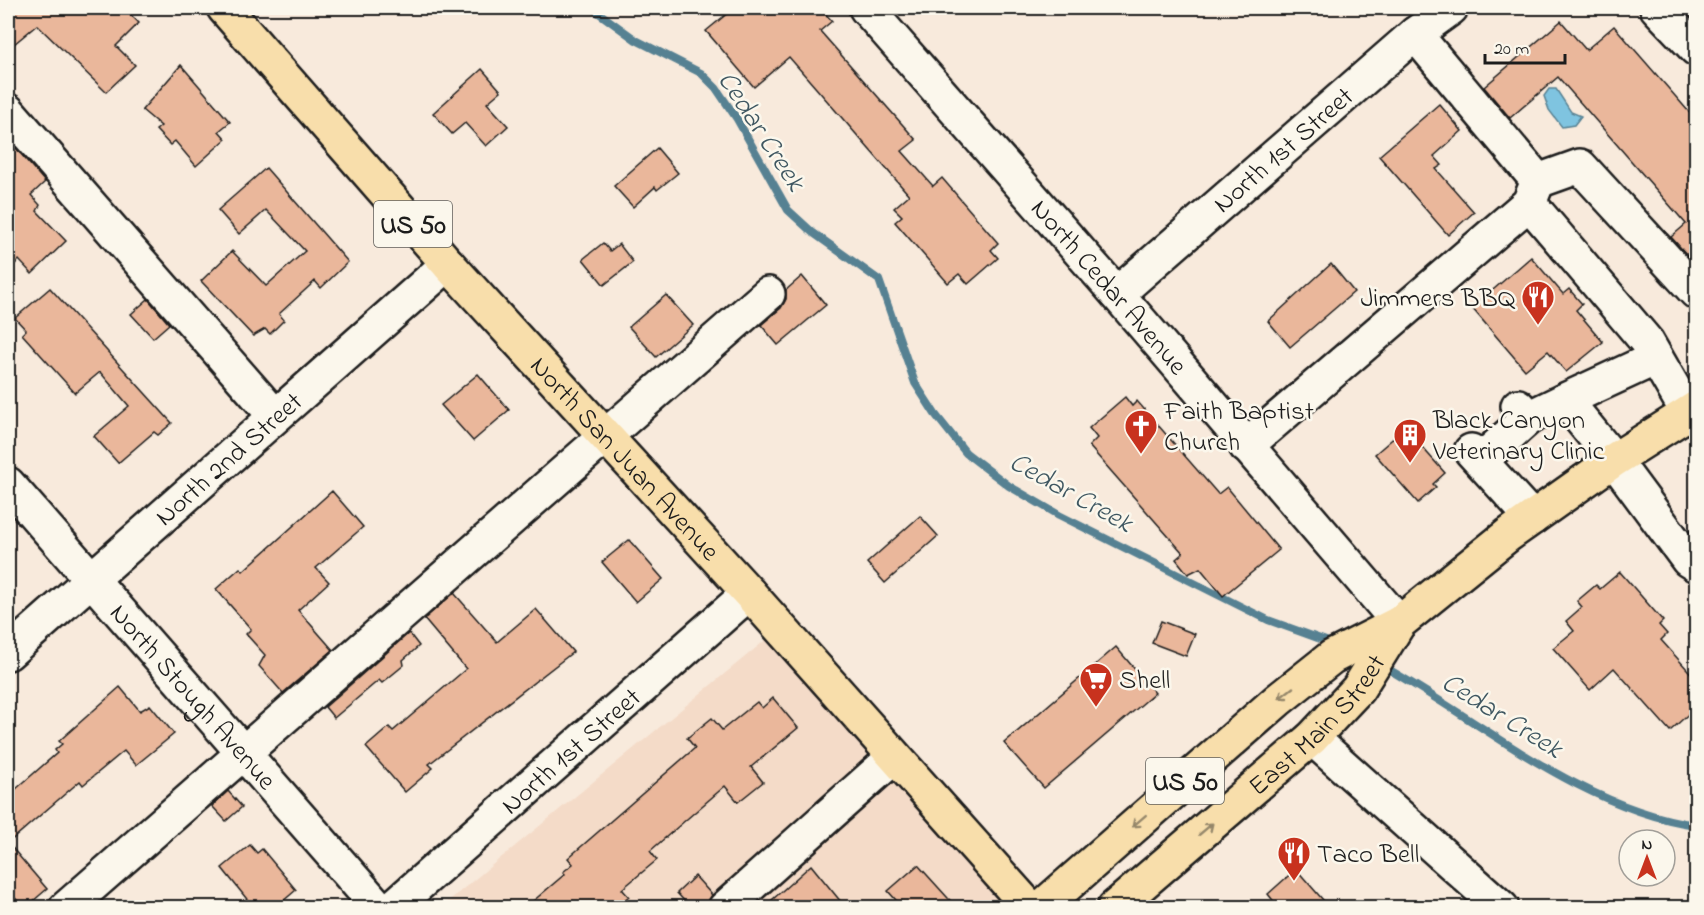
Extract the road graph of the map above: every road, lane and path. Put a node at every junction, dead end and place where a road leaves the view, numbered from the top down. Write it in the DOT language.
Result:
graph roads {
  1 [pos="224,8"];
  2 [pos="866,8"];
  3 [pos="1451,8"];
  4 [pos="1658,8"];
  5 [pos="1415,34"];
  6 [pos="1696,49"];
  7 [pos="8,111"];
  8 [pos="1533,192"];
  9 [pos="448,264"];
  10 [pos="1696,292"];
  11 [pos="768,294"];
  12 [pos="1118,294"];
  13 [pos="1656,358"];
  14 [pos="1565,400"];
  15 [pos="1692,411"];
  16 [pos="275,416"];
  17 [pos="606,436"];
  18 [pos="1246,446"];
  19 [pos="1614,460"];
  20 [pos="8,484"];
  21 [pos="1532,518"];
  22 [pos="1696,565"];
  23 [pos="92,578"];
  24 [pos="749,593"];
  25 [pos="1400,623"];
  26 [pos="8,652"];
  27 [pos="1312,738"];
  28 [pos="243,752"];
  29 [pos="894,757"];
  30 [pos="66,908"];
  31 [pos="379,908"];
  32 [pos="392,908"];
  33 [pos="725,908"];
  34 [pos="1030,908"];
  35 [pos="1041,908"];
  36 [pos="1114,908"];
  37 [pos="1502,908"];
  1 -- 9 [label="highway, North San Juan Avenue / US 50"];
  2 -- 12 [label="street, North Cedar Avenue"];
  3 -- 5 [label="street, North 1st Street"];
  4 -- 6 [label="street"];
  5 -- 8 [label="street"];
  5 -- 12 [label="street, North 1st Street"];
  7 -- 16 [label="street"];
  8 -- 10 [label="street"];
  8 -- 13 [label="street"];
  8 -- 18 [label="street"];
  9 -- 16 [label="street, North 2nd Street"];
  9 -- 17 [label="highway, North San Juan Avenue / US 50"];
  11 -- 17 [label="street"];
  12 -- 18 [label="street, North Cedar Avenue"];
  13 -- 14 [label="street"];
  13 -- 15 [label="street"];
  14 -- 19 [label="street"];
  14 -- 21 [label="street"];
  15 -- 19 [label="highway, East Main Street / US 50"];
  16 -- 23 [label="street, North 2nd Street"];
  17 -- 24 [label="highway, North San Juan Avenue / US 50"];
  17 -- 28 [label="street"];
  18 -- 25 [label="street, North Cedar Avenue"];
  19 -- 21 [label="highway, East Main Street / US 50"];
  19 -- 22 [label="street"];
  20 -- 23 [label="street, North Stough Avenue"];
  21 -- 25 [label="highway, East Main Street / US 50"];
  23 -- 26 [label="street, North 2nd Street"];
  23 -- 28 [label="street, North Stough Avenue"];
  24 -- 29 [label="highway, North San Juan Avenue / US 50"];
  24 -- 32 [label="street, North 1st Street"];
  25 -- 27 [label="highway, East Main Street / US 50"];
  25 -- 35 [label="highway, East Main Street / US 50, one-way"];
  36 -- 27 [label="highway, East Main Street / US 50, one-way"];
  27 -- 37 [label="street"];
  28 -- 30 [label="street"];
  28 -- 31 [label="street, North Stough Avenue"];
  29 -- 33 [label="street"];
  29 -- 34 [label="highway, North San Juan Avenue / US 50"];
}
